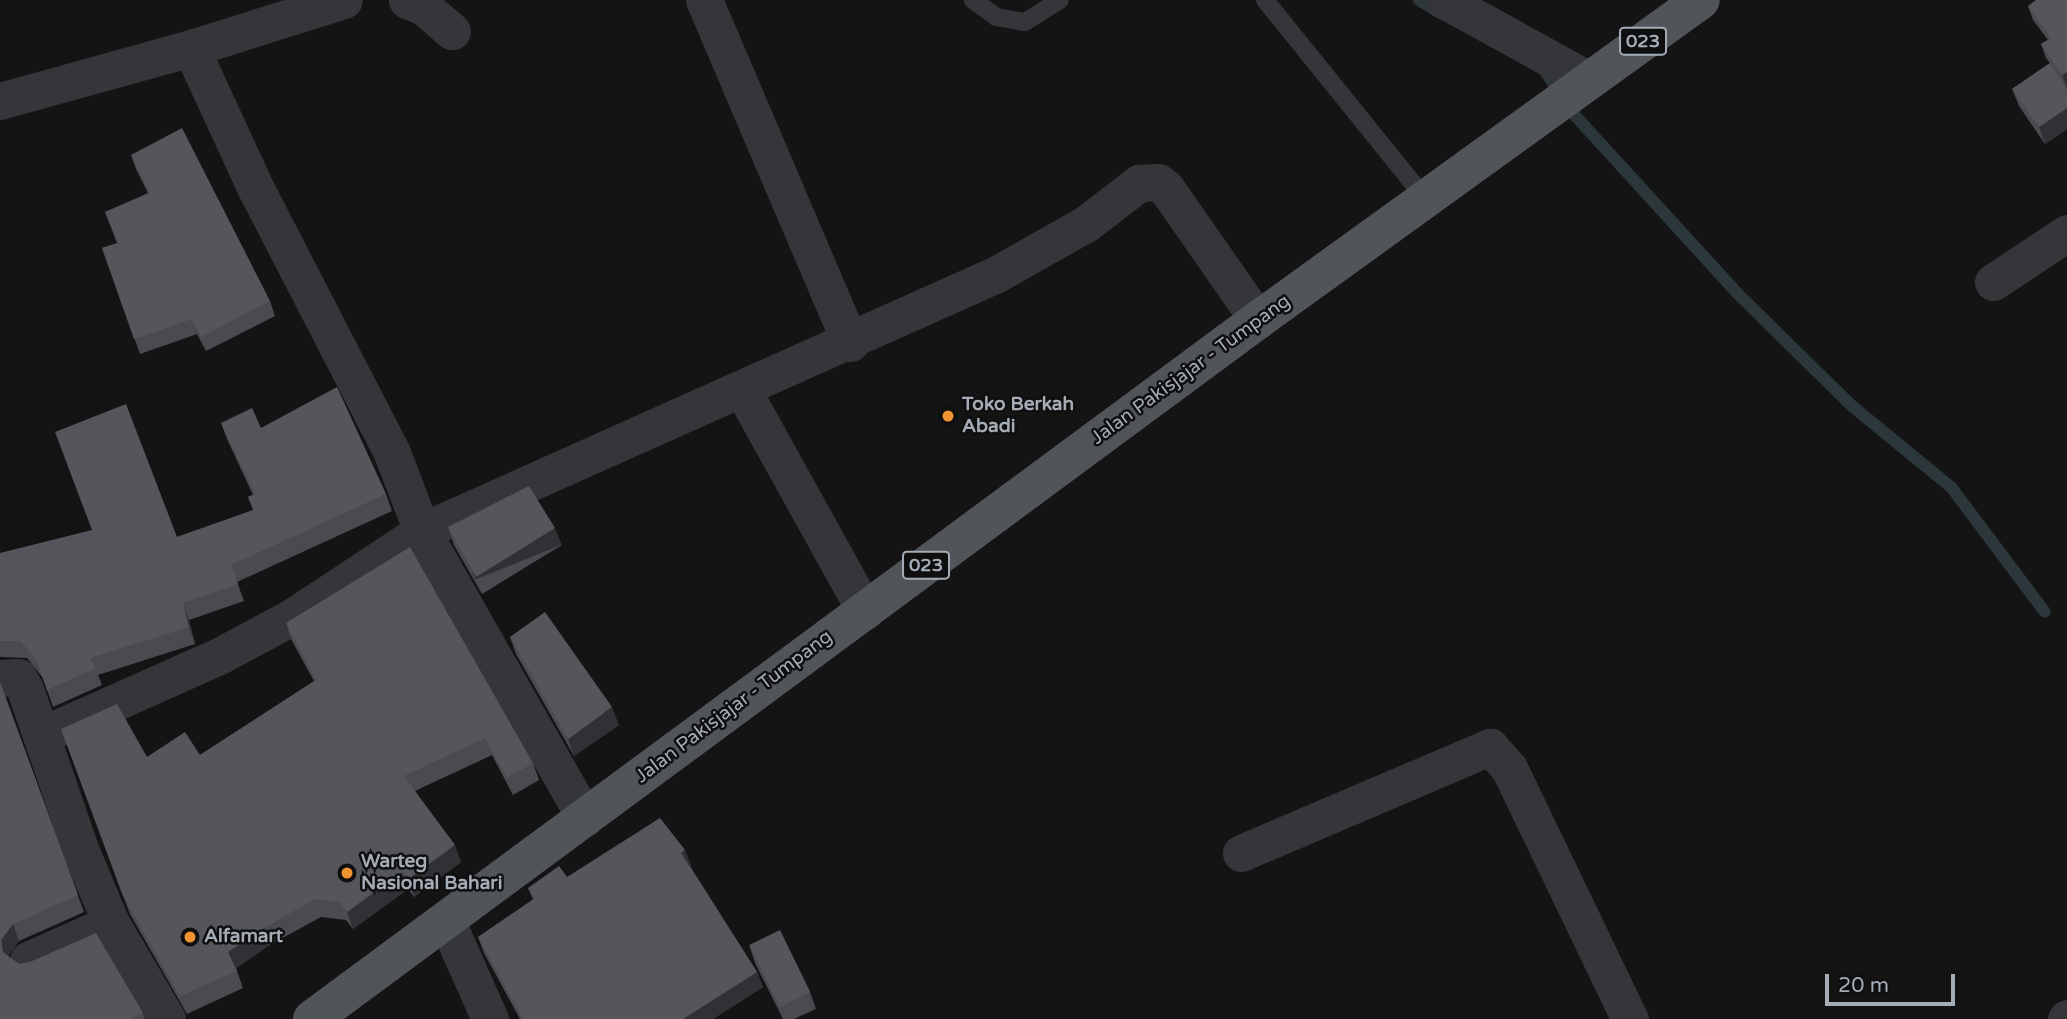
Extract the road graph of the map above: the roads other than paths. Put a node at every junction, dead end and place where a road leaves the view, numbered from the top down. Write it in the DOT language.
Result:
graph roads {
  1 [pos="344,0"];
  2 [pos="407,0"];
  3 [pos="704,0"];
  4 [pos="973,0"];
  5 [pos="1059,0"];
  6 [pos="1265,0"];
  7 [pos="1444,0"];
  8 [pos="1686,4"];
  9 [pos="452,31"];
  10 [pos="191,48"];
  11 [pos="1586,82"];
  12 [pos="0,101"];
  13 [pos="1425,198"];
  14 [pos="2067,233"];
  15 [pos="1993,282"];
  16 [pos="1258,320"];
  17 [pos="850,343"];
  18 [pos="742,389"];
  19 [pos="422,531"];
  20 [pos="864,611"];
  21 [pos="0,678"];
  22 [pos="44,734"];
  23 [pos="585,818"];
  24 [pos="1241,853"];
  25 [pos="447,922"];
  26 [pos="111,923"];
  27 [pos="28,960"];
  28 [pos="167,1019"];
  29 [pos="312,1019"];
  30 [pos="490,1019"];
  31 [pos="1630,1019"];
  1 -- 10 [label="street"];
  2 -- 9 [label="street"];
  3 -- 17 [label="street"];
  4 -- 5 [label="lane"];
  6 -- 13 [label="lane"];
  7 -- 11 [label="street"];
  8 -- 11 [label="main road, Jalan Pakisjajar - Tumpang / 023"];
  10 -- 12 [label="street"];
  10 -- 19 [label="street"];
  11 -- 13 [label="main road, Jalan Pakisjajar - Tumpang / 023"];
  13 -- 16 [label="main road, Jalan Pakisjajar - Tumpang / 023"];
  14 -- 15 [label="street"];
  16 -- 17 [label="street"];
  16 -- 20 [label="main road, Jalan Pakisjajar - Tumpang / 023"];
  17 -- 18 [label="street"];
  18 -- 19 [label="street"];
  18 -- 20 [label="street"];
  19 -- 22 [label="street"];
  19 -- 23 [label="street"];
  20 -- 23 [label="main road, Jalan Pakisjajar - Tumpang / 023"];
  21 -- 22 [label="street"];
  22 -- 26 [label="street"];
  23 -- 25 [label="main road, Jalan Pakisjajar - Tumpang / 023"];
  24 -- 31 [label="street"];
  25 -- 29 [label="main road, Jalan Pakisjajar - Tumpang / 023"];
  25 -- 30 [label="street"];
  26 -- 27 [label="street"];
  26 -- 28 [label="street"];
}
